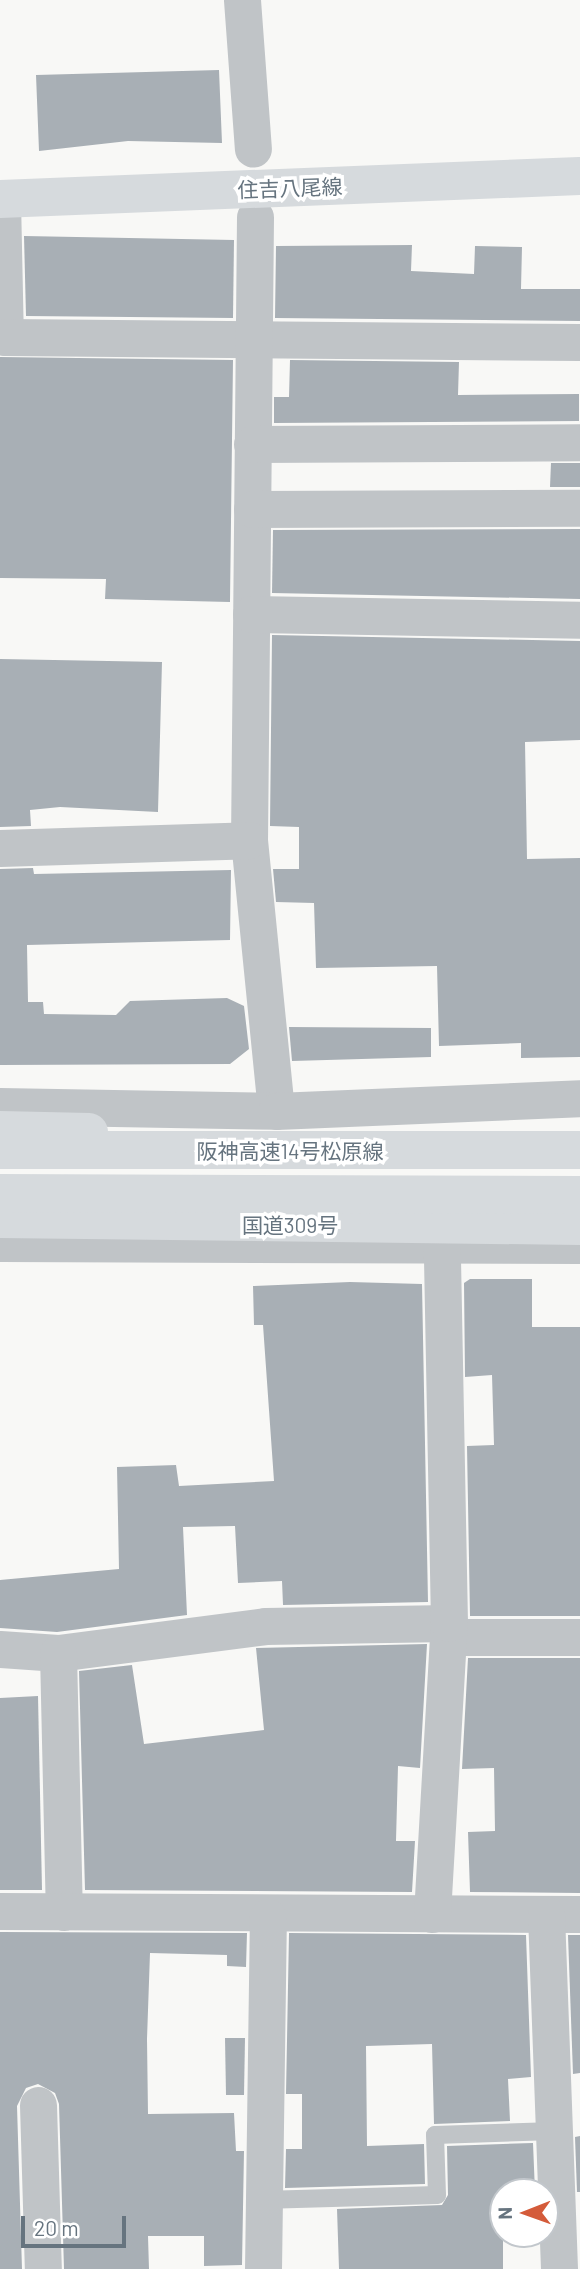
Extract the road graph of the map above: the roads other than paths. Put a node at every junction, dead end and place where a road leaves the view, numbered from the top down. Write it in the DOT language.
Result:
graph roads {
  1 [pos="242,0"];
  2 [pos="253,149"];
  3 [pos="580,176"];
  4 [pos="1,199"];
  5 [pos="255,217"];
  6 [pos="253,340"];
  7 [pos="580,342"];
  8 [pos="580,442"];
  9 [pos="252,444"];
  10 [pos="580,508"];
  11 [pos="252,509"];
  12 [pos="251,614"];
  13 [pos="580,620"];
  14 [pos="249,840"];
  15 [pos="0,848"];
  16 [pos="580,1098"];
  17 [pos="0,1106"];
  18 [pos="275,1111"];
  19 [pos="0,1130"];
  20 [pos="580,1136"];
  21 [pos="0,1150"];
  22 [pos="580,1150"];
  23 [pos="0,1193"];
  24 [pos="580,1195"];
  25 [pos="0,1219"];
  26 [pos="580,1226"];
  27 [pos="0,1243"];
  28 [pos="442,1244"];
  29 [pos="580,1245"];
  30 [pos="448,1630"];
  31 [pos="580,1637"];
  32 [pos="0,1649"];
  33 [pos="58,1653"];
  34 [pos="0,1911"];
  35 [pos="64,1912"];
  36 [pos="432,1914"];
  37 [pos="563,1914"];
  38 [pos="268,1917"];
  39 [pos="38,2105"];
  40 [pos="554,2131"];
  41 [pos="262,2200"];
  42 [pos="43,2269"];
  43 [pos="263,2269"];
  44 [pos="559,2269"];
  1 -- 2 [label="street"];
  3 -- 4 [label="main road, 住吉八尾線"];
  4 -- 6 [label="street"];
  5 -- 6 [label="street"];
  6 -- 7 [label="street"];
  6 -- 9 [label="street"];
  8 -- 9 [label="street"];
  9 -- 11 [label="street"];
  10 -- 11 [label="street"];
  11 -- 12 [label="street"];
  12 -- 13 [label="street"];
  12 -- 14 [label="street"];
  14 -- 15 [label="street"];
  14 -- 18 [label="street"];
  16 -- 18 [label="street"];
  17 -- 18 [label="street"];
  19 -- 20 [label="main road"];
  21 -- 22 [label="main road, 阪神高速14号松原線"];
  23 -- 24 [label="main road, 阪神高速14号松原線"];
  25 -- 26 [label="main road, 国道309号"];
  27 -- 28 [label="street"];
  28 -- 29 [label="street"];
  28 -- 30 [label="street"];
  30 -- 31 [label="street"];
  30 -- 33 [label="street"];
  30 -- 36 [label="street"];
  32 -- 33 [label="street"];
  33 -- 35 [label="street"];
  34 -- 35 [label="street"];
  35 -- 38 [label="street"];
  36 -- 37 [label="street"];
  36 -- 38 [label="street"];
  37 -- 40 [label="street"];
  38 -- 41 [label="street"];
  39 -- 42 [label="street"];
  40 -- 41 [label="lane"];
  40 -- 44 [label="street"];
  41 -- 43 [label="street"];
}
